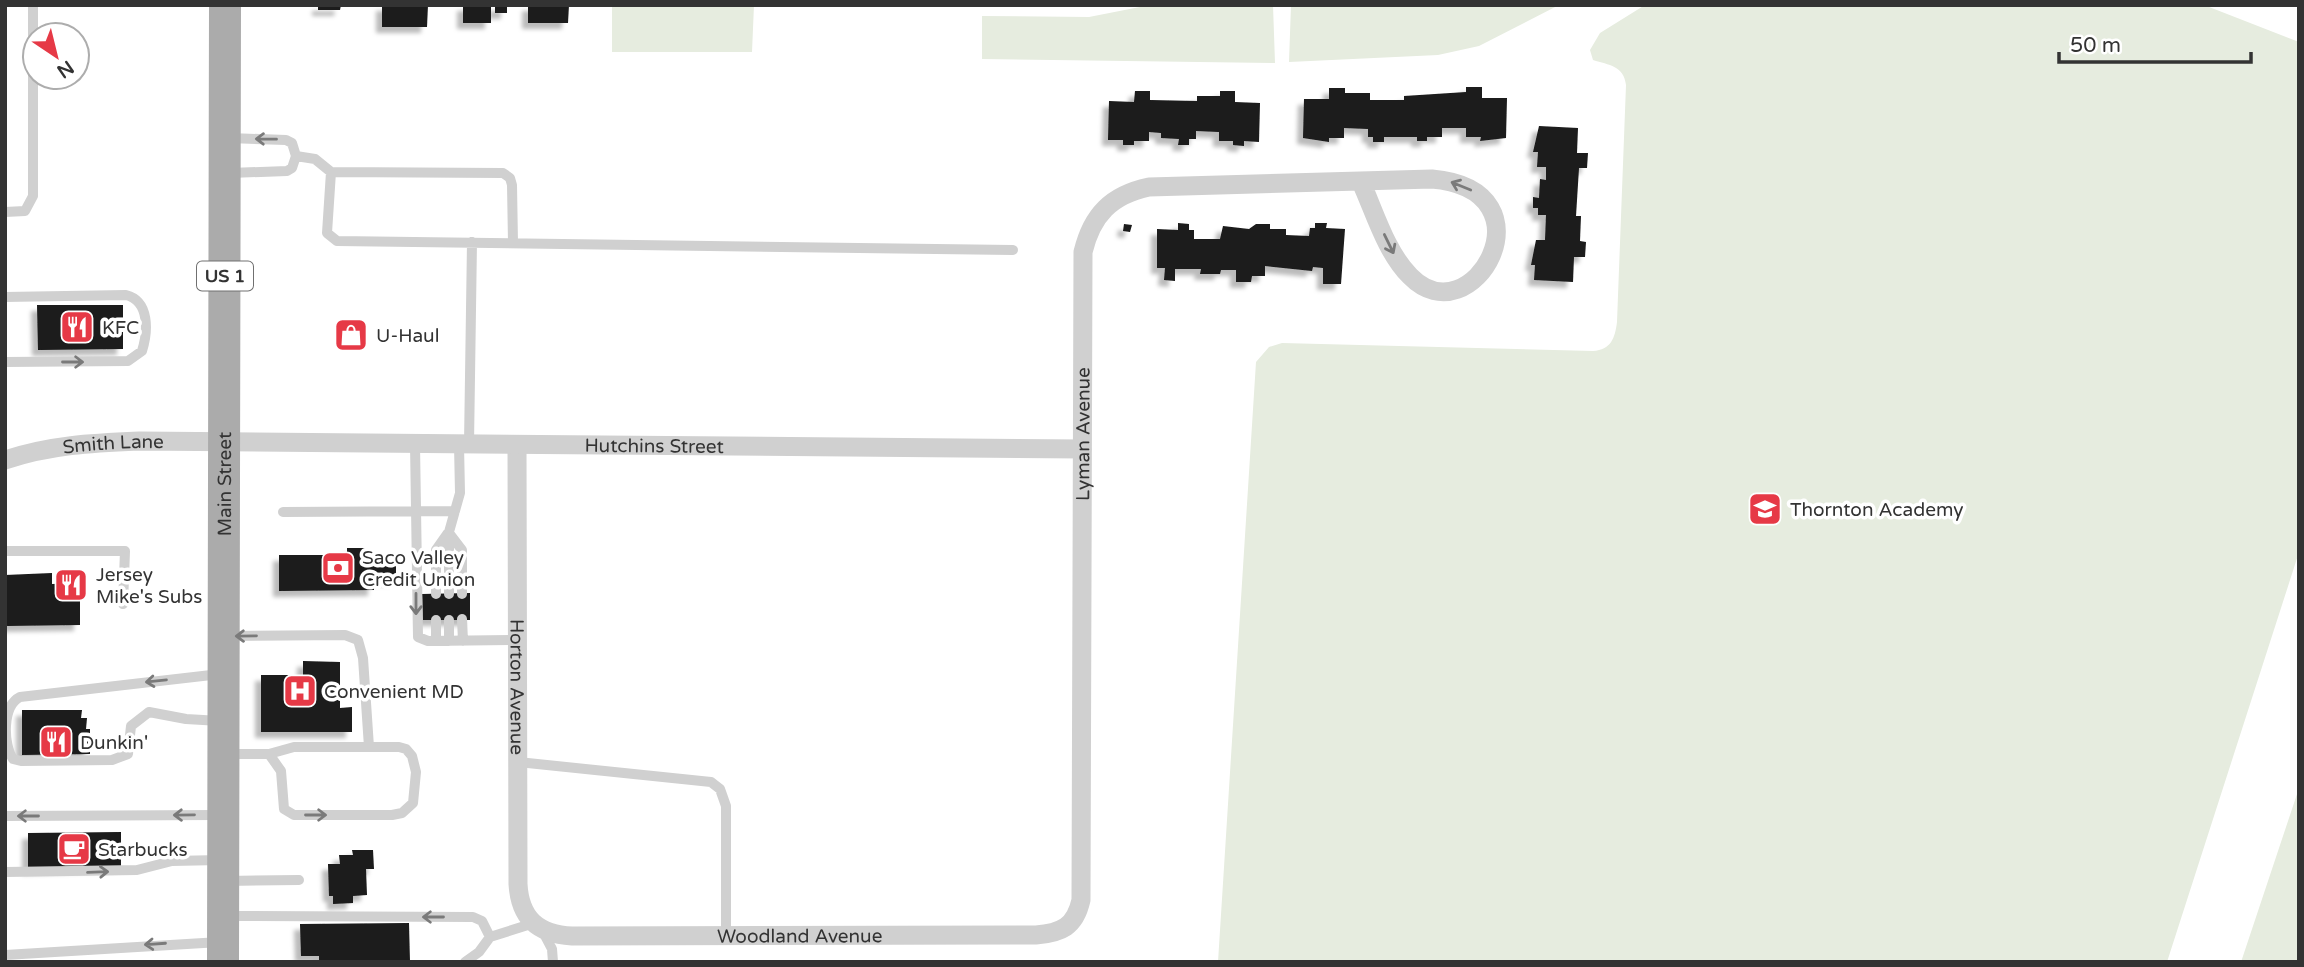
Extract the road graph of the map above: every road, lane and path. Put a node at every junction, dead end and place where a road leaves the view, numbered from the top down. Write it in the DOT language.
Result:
graph roads {
  1 [pos="33,5"];
  2 [pos="225,5"];
  3 [pos="225,138"];
  4 [pos="296,156"];
  5 [pos="331,172"];
  6 [pos="226,173"];
  7 [pos="1361,182"];
  8 [pos="5,212"];
  9 [pos="472,242"];
  10 [pos="513,243"];
  11 [pos="1013,250"];
  12 [pos="5,298"];
  13 [pos="5,362"];
  14 [pos="225,442"];
  15 [pos="415,444"];
  16 [pos="464,445"];
  17 [pos="517,446"];
  18 [pos="1082,449"];
  19 [pos="5,460"];
  20 [pos="416,511"];
  21 [pos="455,511"];
  22 [pos="283,512"];
  23 [pos="449,532"];
  24 [pos="5,551"];
  25 [pos="436,594"];
  26 [pos="449,594"];
  27 [pos="462,594"];
  28 [pos="123,604"];
  29 [pos="436,620"];
  30 [pos="449,620"];
  31 [pos="462,620"];
  32 [pos="224,636"];
  33 [pos="463,640"];
  34 [pos="517,640"];
  35 [pos="436,641"];
  36 [pos="449,641"];
  37 [pos="224,674"];
  38 [pos="224,722"];
  39 [pos="369,747"];
  40 [pos="224,754"];
  41 [pos="269,754"];
  42 [pos="518,762"];
  43 [pos="224,814"];
  44 [pos="5,816"];
  45 [pos="224,870"];
  46 [pos="5,872"];
  47 [pos="299,880"];
  48 [pos="1070,926"];
  49 [pos="537,927"];
  50 [pos="726,936"];
  51 [pos="490,937"];
  52 [pos="224,940"];
  53 [pos="5,955"];
  54 [pos="466,962"];
  55 [pos="553,962"];
  1 -- 8 [label="lane"];
  2 -- 3 [label="main road, Main Street / US 1"];
  4 -- 3 [label="lane, one-way"];
  3 -- 6 [label="main road, Main Street / US 1"];
  4 -- 5 [label="lane"];
  4 -- 6 [label="lane"];
  5 -- 9 [label="lane"];
  5 -- 10 [label="lane"];
  6 -- 14 [label="main road, Main Street / US 1"];
  7 -- 7 [label="street, Lyman Avenue, one-way"];
  7 -- 18 [label="street, Lyman Avenue"];
  9 -- 10 [label="lane"];
  9 -- 16 [label="lane"];
  10 -- 11 [label="lane"];
  13 -- 12 [label="lane, one-way"];
  14 -- 15 [label="street, Hutchins Street"];
  14 -- 19 [label="street, Smith Lane"];
  14 -- 32 [label="main road, Main Street / US 1"];
  15 -- 16 [label="street, Hutchins Street"];
  15 -- 20 [label="lane"];
  16 -- 17 [label="street, Hutchins Street"];
  16 -- 21 [label="lane"];
  17 -- 18 [label="street, Hutchins Street"];
  17 -- 34 [label="street, Horton Avenue"];
  18 -- 48 [label="street, Lyman Avenue"];
  20 -- 21 [label="lane"];
  20 -- 22 [label="lane"];
  20 -- 35 [label="lane, one-way"];
  21 -- 23 [label="lane"];
  23 -- 25 [label="lane"];
  23 -- 26 [label="lane"];
  23 -- 27 [label="lane"];
  24 -- 28 [label="lane"];
  29 -- 35 [label="lane"];
  30 -- 36 [label="lane"];
  31 -- 33 [label="lane"];
  32 -- 37 [label="main road, Main Street / US 1"];
  39 -- 32 [label="lane, one-way"];
  33 -- 34 [label="lane"];
  33 -- 36 [label="lane"];
  34 -- 42 [label="street, Horton Avenue"];
  35 -- 36 [label="lane"];
  37 -- 38 [label="main road, Main Street / US 1"];
  37 -- 38 [label="lane, one-way"];
  38 -- 40 [label="main road, Main Street / US 1"];
  39 -- 41 [label="lane"];
  41 -- 39 [label="lane, one-way"];
  40 -- 41 [label="lane"];
  40 -- 43 [label="main road, Main Street / US 1"];
  42 -- 49 [label="street, Horton Avenue"];
  42 -- 50 [label="lane"];
  43 -- 44 [label="lane, one-way"];
  43 -- 45 [label="main road, Main Street / US 1"];
  46 -- 45 [label="lane, one-way"];
  45 -- 47 [label="lane"];
  45 -- 52 [label="main road, Main Street / US 1"];
  48 -- 50 [label="street, Woodland Avenue"];
  49 -- 50 [label="street, Woodland Avenue"];
  49 -- 51 [label="lane"];
  49 -- 55 [label="lane"];
  51 -- 52 [label="lane, one-way"];
  51 -- 54 [label="lane"];
  52 -- 53 [label="lane, one-way"];
}
